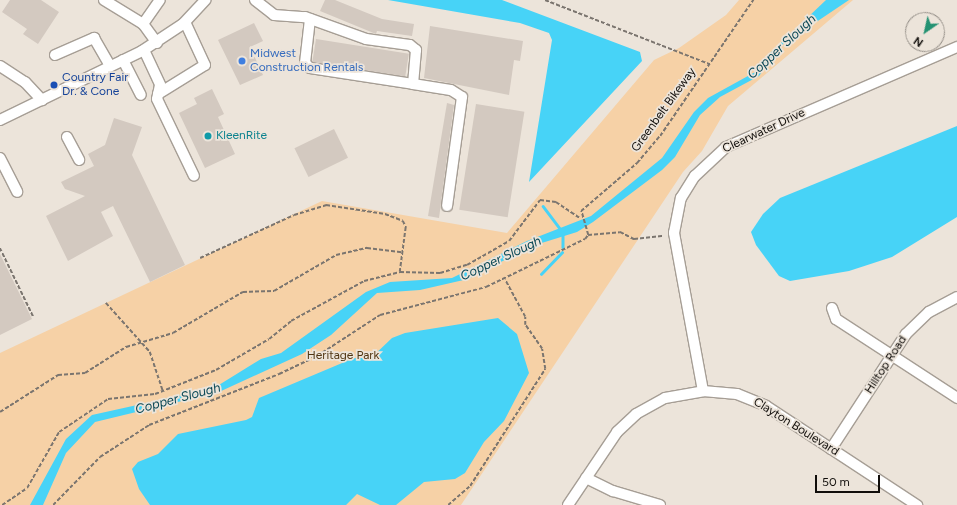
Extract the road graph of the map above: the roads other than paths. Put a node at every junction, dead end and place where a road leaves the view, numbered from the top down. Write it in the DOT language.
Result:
graph roads {
  1 [pos="104,0"];
  2 [pos="160,0"];
  3 [pos="205,0"];
  4 [pos="255,0"];
  5 [pos="310,19"];
  6 [pos="185,22"];
  7 [pos="143,24"];
  8 [pos="157,42"];
  9 [pos="957,47"];
  10 [pos="144,50"];
  11 [pos="55,55"];
  12 [pos="123,60"];
  13 [pos="0,66"];
  14 [pos="110,66"];
  15 [pos="413,84"];
  16 [pos="158,94"];
  17 [pos="142,95"];
  18 [pos="42,100"];
  19 [pos="0,120"];
  20 [pos="68,137"];
  21 [pos="0,158"];
  22 [pos="79,160"];
  23 [pos="194,176"];
  24 [pos="17,192"];
  25 [pos="447,206"];
  26 [pos="957,297"];
  27 [pos="832,308"];
  28 [pos="892,356"];
  29 [pos="703,391"];
  30 [pos="957,398"];
  31 [pos="832,449"];
  32 [pos="586,478"];
  33 [pos="568,505"];
  34 [pos="660,505"];
  35 [pos="917,505"];
  1 -- 7 [label="street"];
  2 -- 7 [label="street"];
  3 -- 6 [label="street"];
  4 -- 5 [label="street"];
  5 -- 15 [label="street"];
  5 -- 15 [label="street"];
  6 -- 8 [label="street"];
  6 -- 16 [label="street"];
  7 -- 8 [label="street"];
  8 -- 10 [label="street"];
  9 -- 29 [label="street, Clearwater Drive"];
  10 -- 12 [label="street"];
  10 -- 16 [label="street"];
  11 -- 14 [label="street"];
  12 -- 14 [label="street"];
  12 -- 17 [label="street"];
  13 -- 18 [label="street"];
  14 -- 18 [label="street"];
  15 -- 25 [label="street"];
  16 -- 23 [label="street"];
  18 -- 19 [label="street"];
  20 -- 22 [label="street"];
  21 -- 24 [label="street"];
  26 -- 28 [label="street, Hilltop Road"];
  27 -- 28 [label="street"];
  28 -- 30 [label="street"];
  28 -- 31 [label="street, Hilltop Road"];
  29 -- 31 [label="street, Clayton Boulevard"];
  29 -- 32 [label="street, Clayton Boulevard"];
  31 -- 35 [label="street, Clayton Boulevard"];
  32 -- 33 [label="street, Clayton Boulevard"];
  32 -- 34 [label="street"];
}
